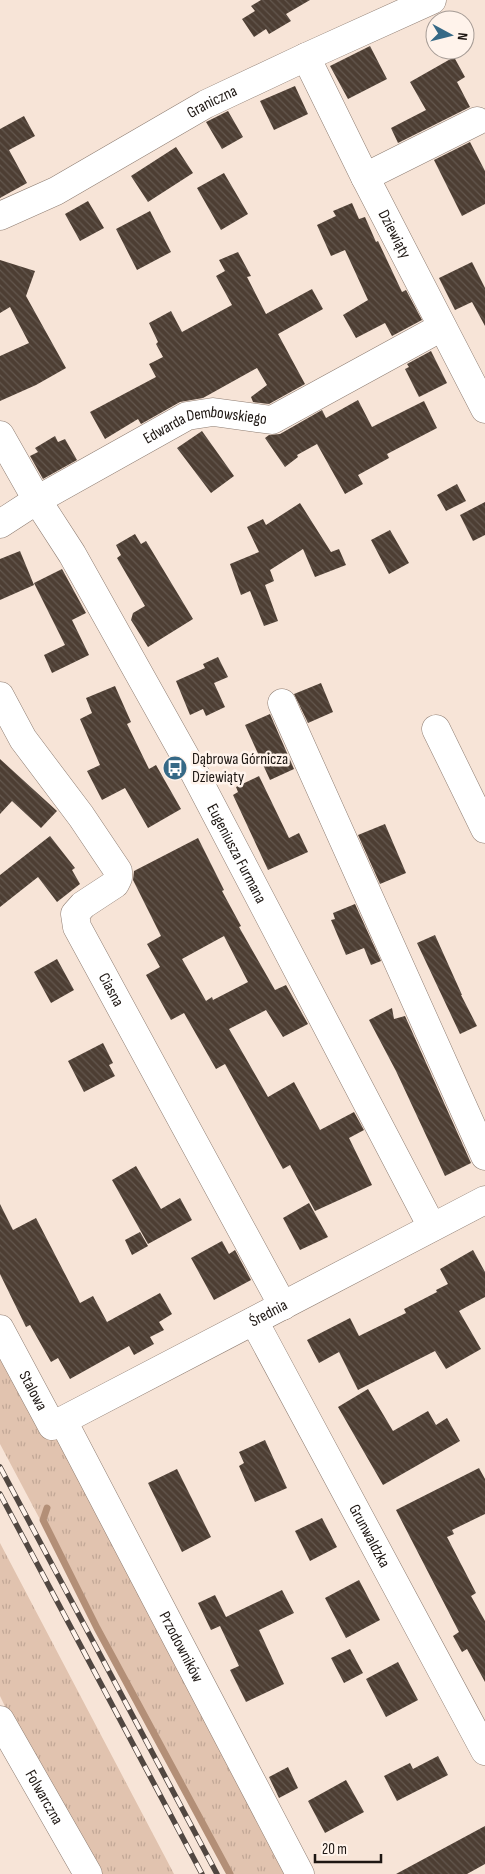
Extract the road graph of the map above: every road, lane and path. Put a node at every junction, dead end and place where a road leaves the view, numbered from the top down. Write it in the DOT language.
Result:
graph roads {
  1 [pos="421,2"];
  2 [pos="306,57"];
  3 [pos="477,121"];
  4 [pos="365,177"];
  5 [pos="0,216"];
  6 [pos="442,327"];
  7 [pos="485,409"];
  8 [pos="0,435"];
  9 [pos="37,500"];
  10 [pos="0,524"];
  11 [pos="0,696"];
  12 [pos="282,703"];
  13 [pos="436,729"];
  14 [pos="485,829"];
  15 [pos="485,1156"];
  16 [pos="485,1200"];
  17 [pos="432,1227"];
  18 [pos="283,1306"];
  19 [pos="254,1321"];
  20 [pos="0,1329"];
  21 [pos="58,1423"];
  22 [pos="0,1720"];
  23 [pos="485,1751"];
  24 [pos="88,1874"];
  25 [pos="300,1874"];
  1 -- 2 [label="street, Graniczna"];
  2 -- 4 [label="street, Dziewiąty"];
  2 -- 5 [label="street, Graniczna"];
  3 -- 4 [label="street"];
  4 -- 6 [label="street, Dziewiąty"];
  6 -- 7 [label="street, Dziewiąty"];
  6 -- 9 [label="street, Edwarda Dembowskiego"];
  8 -- 9 [label="street, Eugeniusza Furmana"];
  9 -- 10 [label="street, Edwarda Dembowskiego"];
  9 -- 17 [label="street, Eugeniusza Furmana"];
  11 -- 18 [label="street, Ciasna"];
  12 -- 15 [label="street"];
  13 -- 14 [label="street"];
  16 -- 17 [label="street, Średnia"];
  17 -- 18 [label="street, Średnia"];
  18 -- 19 [label="street, Średnia"];
  19 -- 21 [label="street, Średnia"];
  19 -- 23 [label="street, Grunwaldzka"];
  20 -- 21 [label="street, Stalowa"];
  21 -- 25 [label="street, Przodowników"];
  22 -- 24 [label="street, Folwarczna"];
}
